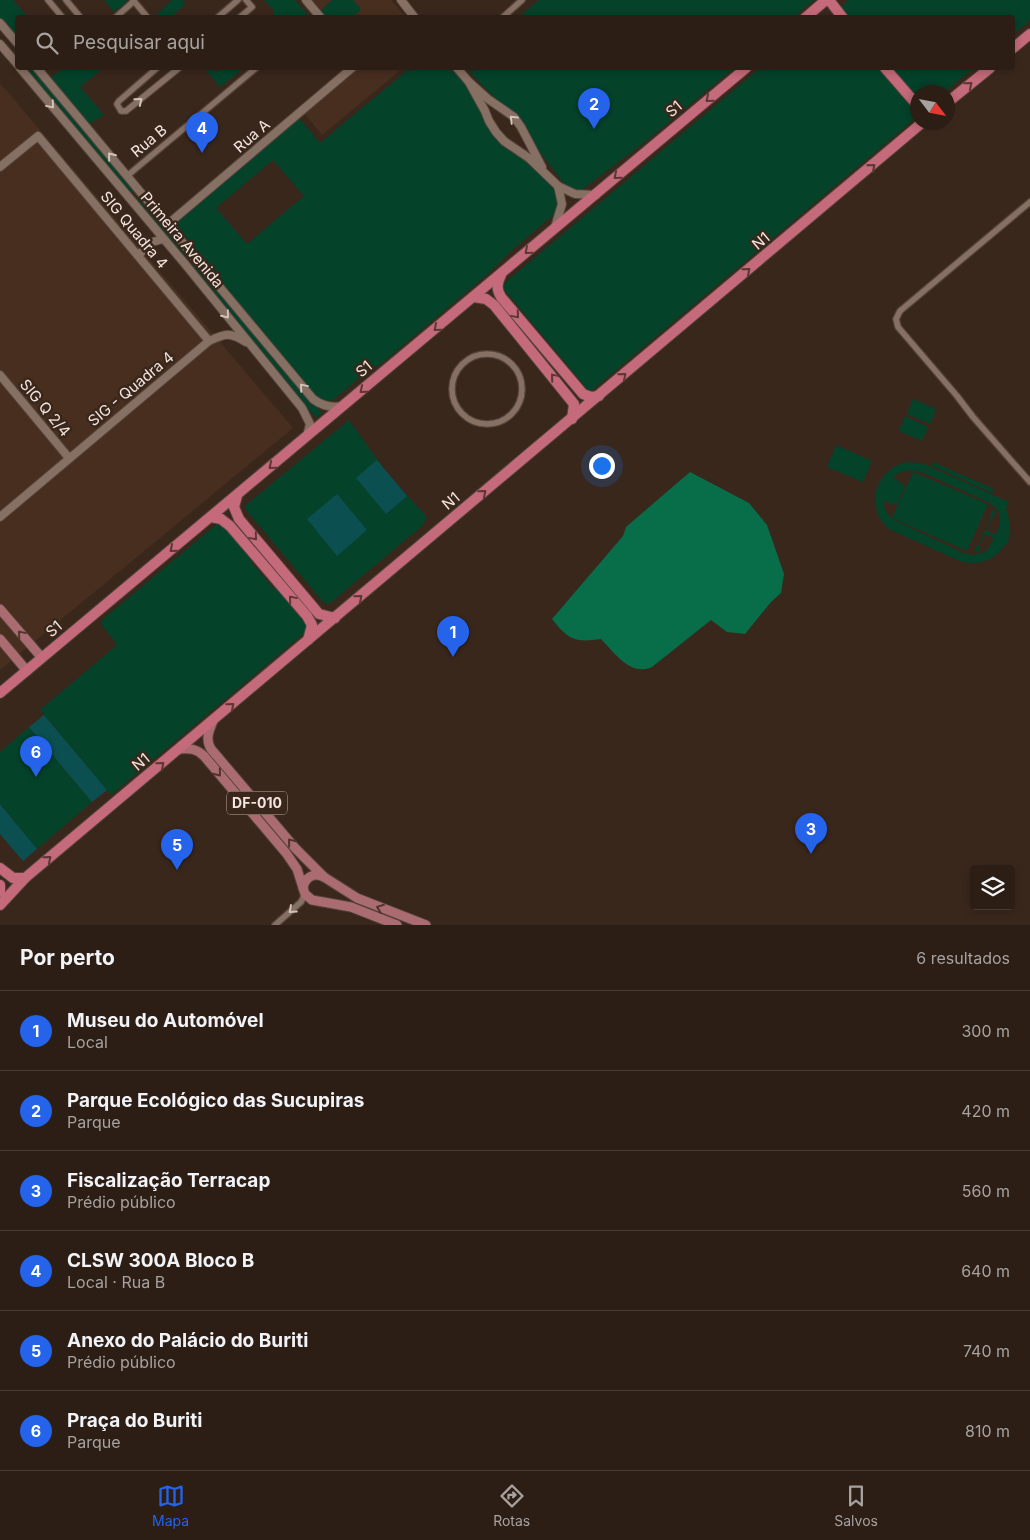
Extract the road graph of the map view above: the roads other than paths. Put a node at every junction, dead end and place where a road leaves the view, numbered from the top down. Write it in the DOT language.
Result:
graph roads {
  1 [pos="48,0"];
  2 [pos="66,0"];
  3 [pos="134,0"];
  4 [pos="238,0"];
  5 [pos="246,0"];
  6 [pos="306,0"];
  7 [pos="401,0"];
  8 [pos="522,0"];
  9 [pos="828,0"];
  10 [pos="60,15"];
  11 [pos="78,15"];
  12 [pos="118,15"];
  13 [pos="146,15"];
  14 [pos="220,15"];
  15 [pos="243,15"];
  16 [pos="317,15"];
  17 [pos="413,15"];
  18 [pos="505,15"];
  19 [pos="809,15"];
  20 [pos="840,15"];
  21 [pos="2,29"];
  22 [pos="1030,34"];
  23 [pos="15,41"];
  24 [pos="0,44"];
  25 [pos="1015,46"];
  26 [pos="15,61"];
  27 [pos="22,70"];
  28 [pos="39,70"];
  29 [pos="155,70"];
  30 [pos="177,70"];
  31 [pos="254,70"];
  32 [pos="350,70"];
  33 [pos="459,70"];
  34 [pos="744,70"];
  35 [pos="887,70"];
  36 [pos="988,70"];
  37 [pos="469,82"];
  38 [pos="955,96"];
  39 [pos="910,97"];
  40 [pos="500,108"];
  41 [pos="488,121"];
  42 [pos="914,130"];
  43 [pos="527,140"];
  44 [pos="514,149"];
  45 [pos="0,167"];
  46 [pos="547,175"];
  47 [pos="127,176"];
  48 [pos="558,186"];
  49 [pos="142,193"];
  50 [pos="596,194"];
  51 [pos="131,201"];
  52 [pos="1030,202"];
  53 [pos="168,224"];
  54 [pos="154,228"];
  55 [pos="554,228"];
  56 [pos="163,239"];
  57 [pos="139,251"];
  58 [pos="194,256"];
  59 [pos="184,264"];
  60 [pos="502,274"];
  61 [pos="474,297"];
  62 [pos="209,341"];
  63 [pos="253,348"];
  64 [pos="0,375"];
  65 [pos="600,396"];
  66 [pos="344,406"];
  67 [pos="510,415"];
  68 [pos="572,419"];
  69 [pos="307,437"];
  70 [pos="70,458"];
  71 [pos="1030,482"];
  72 [pos="237,496"];
  73 [pos="0,516"];
  74 [pos="211,517"];
  75 [pos="0,608"];
  76 [pos="335,618"];
  77 [pos="0,639"];
  78 [pos="308,640"];
  79 [pos="42,658"];
  80 [pos="27,671"];
  81 [pos="0,693"];
  82 [pos="213,721"];
  83 [pos="180,749"];
  84 [pos="0,868"];
  85 [pos="324,877"];
  86 [pos="25,878"];
  87 [pos="0,885"];
  88 [pos="304,891"];
  89 [pos="0,892"];
  90 [pos="0,905"];
  91 [pos="275,925"];
  92 [pos="397,925"];
  93 [pos="426,925"];
  1 -- 10 [label="street"];
  2 -- 11 [label="street"];
  3 -- 12 [label="street"];
  3 -- 13 [label="street"];
  4 -- 14 [label="street"];
  5 -- 15 [label="street"];
  6 -- 16 [label="street"];
  7 -- 17 [label="street"];
  8 -- 18 [label="street"];
  9 -- 19 [label="highway"];
  9 -- 20 [label="highway"];
  21 -- 23 [label="street"];
  22 -- 25 [label="highway"];
  24 -- 26 [label="street, Primeira Avenida"];
  27 -- 51 [label="street, Primeira Avenida, one-way"];
  47 -- 28 [label="street, Primeira Avenida, one-way"];
  29 -- 30 [label="street, one-way"];
  31 -- 47 [label="street, Rua B"];
  32 -- 53 [label="street, Rua A"];
  33 -- 37 [label="street"];
  34 -- 50 [label="highway, S1, one-way"];
  35 -- 39 [label="highway"];
  38 -- 36 [label="highway, one-way"];
  37 -- 40 [label="street"];
  37 -- 41 [label="street"];
  40 -- 41 [label="street"];
  43 -- 40 [label="street, one-way"];
  41 -- 44 [label="street"];
  65 -- 42 [label="highway, N1, one-way"];
  43 -- 44 [label="street"];
  43 -- 46 [label="street"];
  44 -- 46 [label="street"];
  45 -- 57 [label="street, SIG Quadra 4"];
  46 -- 48 [label="street"];
  47 -- 49 [label="street, Primeira Avenida"];
  48 -- 50 [label="street"];
  48 -- 55 [label="street"];
  49 -- 51 [label="street"];
  49 -- 53 [label="street, Primeira Avenida"];
  50 -- 55 [label="highway, S1"];
  51 -- 54 [label="street, Primeira Avenida"];
  52 -- 71 [label="street"];
  53 -- 58 [label="street, Primeira Avenida"];
  54 -- 56 [label="street, Primeira Avenida"];
  54 -- 57 [label="street"];
  55 -- 60 [label="highway, S1, one-way"];
  56 -- 57 [label="street"];
  56 -- 59 [label="street, Primeira Avenida"];
  57 -- 62 [label="street, SIG Quadra 4"];
  58 -- 59 [label="street"];
  66 -- 58 [label="street, Primeira Avenida, one-way"];
  59 -- 63 [label="street, Primeira Avenida, one-way"];
  60 -- 61 [label="highway, S1"];
  60 -- 65 [label="highway, one-way"];
  61 -- 66 [label="highway, S1, one-way"];
  68 -- 61 [label="highway, one-way"];
  62 -- 63 [label="street"];
  62 -- 70 [label="street, SIG - Quadra 4"];
  63 -- 69 [label="street, Primeira Avenida"];
  64 -- 70 [label="street, SIG Q 2/4"];
  65 -- 68 [label="highway, N1"];
  66 -- 69 [label="highway, S1"];
  67 -- 67 [label="street"];
  76 -- 68 [label="highway, N1, one-way"];
  69 -- 72 [label="highway, S1, one-way"];
  70 -- 73 [label="street, SIG - Quadra 4"];
  72 -- 74 [label="highway, S1"];
  72 -- 76 [label="highway, one-way"];
  78 -- 74 [label="highway, one-way"];
  74 -- 79 [label="highway, S1, one-way"];
  79 -- 75 [label="main road, one-way"];
  76 -- 78 [label="highway, N1"];
  77 -- 80 [label="main road"];
  82 -- 78 [label="highway, N1, one-way"];
  79 -- 80 [label="highway, S1"];
  80 -- 81 [label="highway, S1"];
  82 -- 83 [label="highway, N1"];
  85 -- 82 [label="main road, DF-010, one-way"];
  86 -- 83 [label="highway, N1, one-way"];
  83 -- 88 [label="main road, DF-010, one-way"];
  84 -- 86 [label="highway"];
  85 -- 88 [label="main road"];
  93 -- 85 [label="main road, DF-010, one-way"];
  86 -- 90 [label="highway, N1"];
  87 -- 89 [label="highway"];
  88 -- 91 [label="street, one-way"];
  88 -- 92 [label="main road"];
}
